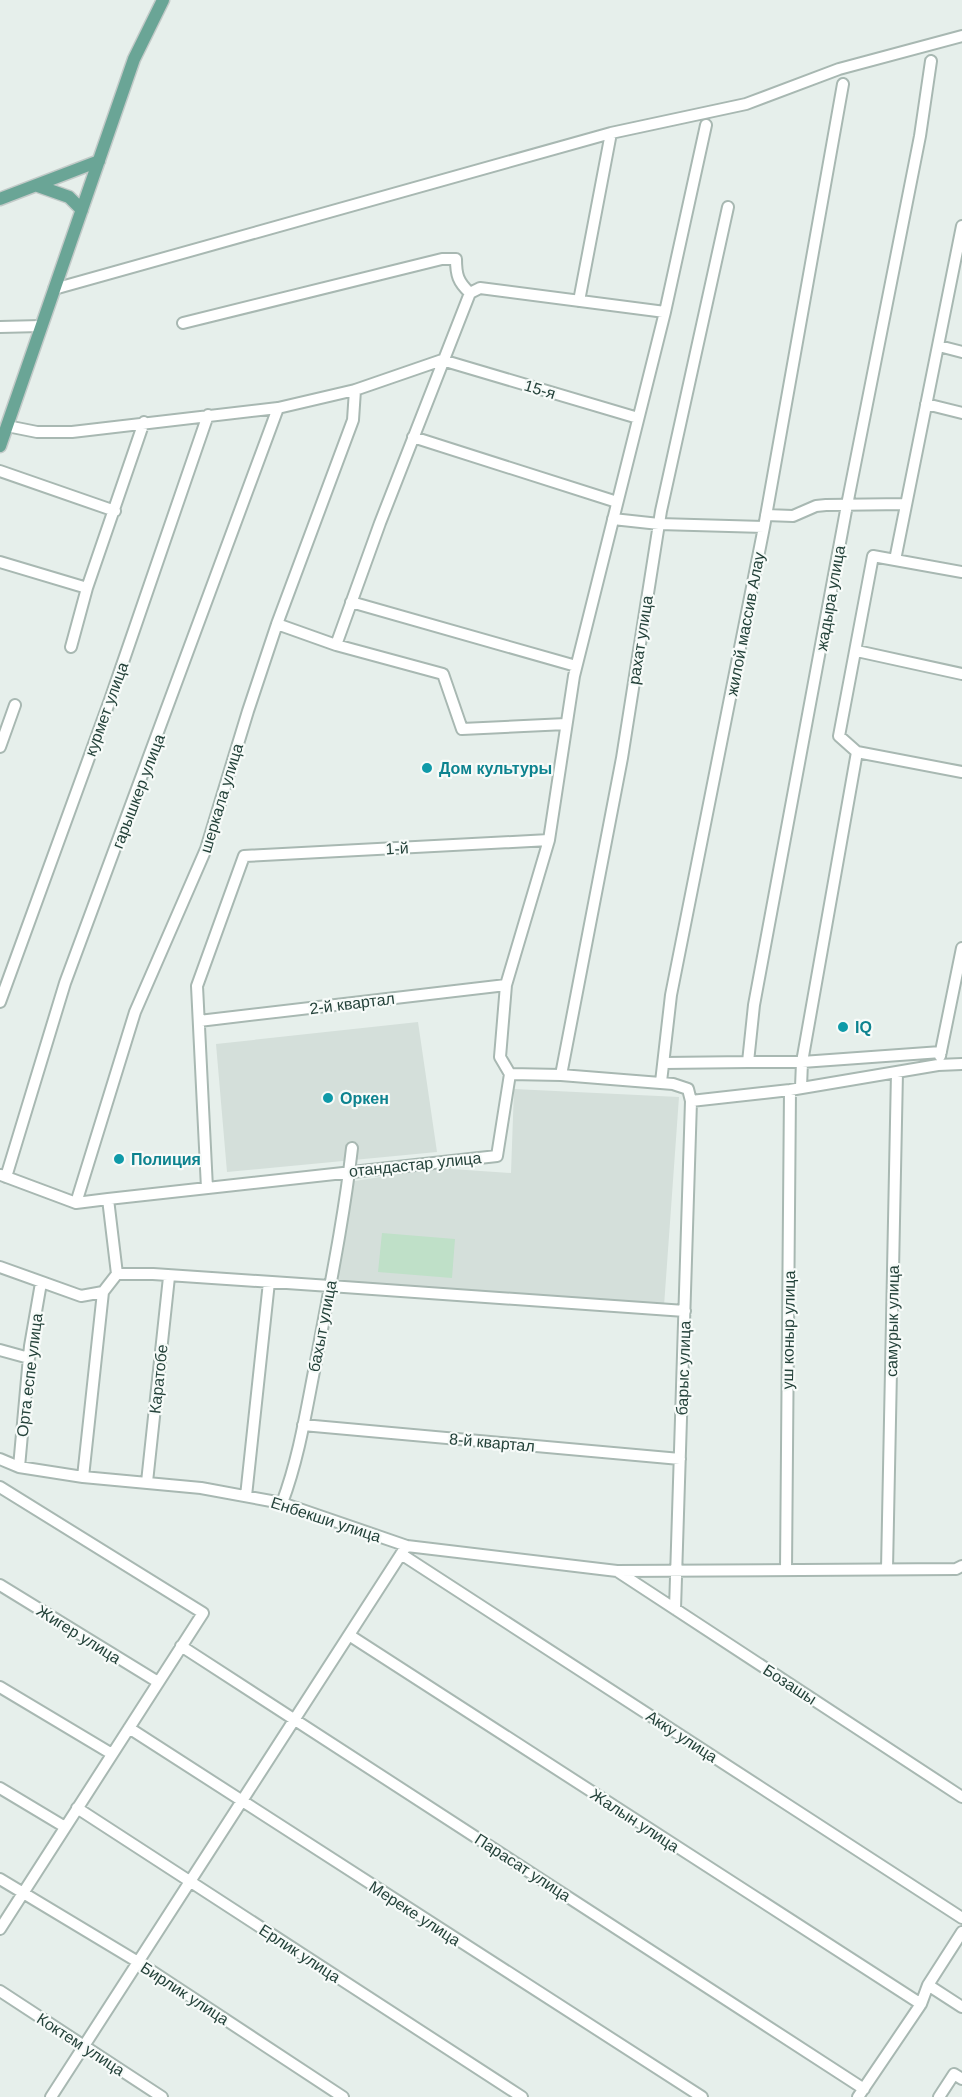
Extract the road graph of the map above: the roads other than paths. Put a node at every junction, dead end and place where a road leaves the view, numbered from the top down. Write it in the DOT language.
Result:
graph roads {
  1 [pos="163,0"];
  2 [pos="962,36"];
  3 [pos="931,61"];
  4 [pos="843,84"];
  5 [pos="706,125"];
  6 [pos="611,133"];
  7 [pos="99,161"];
  8 [pos="37,186"];
  9 [pos="0,200"];
  10 [pos="728,207"];
  11 [pos="82,210"];
  12 [pos="962,226"];
  13 [pos="956,285"];
  14 [pos="54,289"];
  15 [pos="470,293"];
  16 [pos="579,301"];
  17 [pos="665,312"];
  18 [pos="183,322"];
  19 [pos="41,326"];
  20 [pos="0,327"];
  21 [pos="939,346"];
  22 [pos="962,352"];
  23 [pos="442,360"];
  24 [pos="355,390"];
  25 [pos="926,405"];
  26 [pos="278,408"];
  27 [pos="962,413"];
  28 [pos="208,415"];
  29 [pos="638,418"];
  30 [pos="144,422"];
  31 [pos="7,426"];
  32 [pos="413,437"];
  33 [pos="0,446"];
  34 [pos="0,471"];
  35 [pos="617,502"];
  36 [pos="906,504"];
  37 [pos="847,505"];
  38 [pos="115,511"];
  39 [pos="766,515"];
  40 [pos="613,519"];
  41 [pos="659,524"];
  42 [pos="764,527"];
  43 [pos="895,560"];
  44 [pos="0,562"];
  45 [pos="962,572"];
  46 [pos="87,588"];
  47 [pos="351,602"];
  48 [pos="277,624"];
  49 [pos="336,645"];
  50 [pos="71,647"];
  51 [pos="857,651"];
  52 [pos="576,666"];
  53 [pos="962,674"];
  54 [pos="15,705"];
  55 [pos="566,724"];
  56 [pos="0,747"];
  57 [pos="857,752"];
  58 [pos="962,772"];
  59 [pos="549,840"];
  60 [pos="962,948"];
  61 [pos="506,985"];
  62 [pos="0,1002"];
  63 [pos="199,1021"];
  64 [pos="941,1052"];
  65 [pos="747,1062"];
  66 [pos="802,1062"];
  67 [pos="664,1063"];
  68 [pos="962,1064"];
  69 [pos="938,1065"];
  70 [pos="897,1072"];
  71 [pos="510,1074"];
  72 [pos="561,1075"];
  73 [pos="661,1082"];
  74 [pos="796,1089"];
  75 [pos="690,1095"];
  76 [pos="352,1148"];
  77 [pos="350,1172"];
  78 [pos="3,1176"];
  79 [pos="207,1188"];
  80 [pos="108,1199"];
  81 [pos="76,1203"];
  82 [pos="0,1267"];
  83 [pos="117,1274"];
  84 [pos="169,1277"];
  85 [pos="269,1282"];
  86 [pos="41,1283"];
  87 [pos="330,1286"];
  88 [pos="103,1292"];
  89 [pos="685,1311"];
  90 [pos="0,1350"];
  91 [pos="29,1358"];
  92 [pos="303,1425"];
  93 [pos="0,1459"];
  94 [pos="680,1459"];
  95 [pos="19,1467"];
  96 [pos="83,1478"];
  97 [pos="147,1482"];
  98 [pos="0,1487"];
  99 [pos="246,1496"];
  100 [pos="282,1503"];
  101 [pos="404,1550"];
  102 [pos="962,1566"];
  103 [pos="888,1569"];
  104 [pos="786,1570"];
  105 [pos="617,1571"];
  106 [pos="676,1571"];
  107 [pos="0,1585"];
  108 [pos="675,1609"];
  109 [pos="349,1635"];
  110 [pos="182,1646"];
  111 [pos="158,1682"];
  112 [pos="0,1687"];
  113 [pos="295,1719"];
  114 [pos="129,1728"];
  115 [pos="112,1754"];
  116 [pos="0,1788"];
  117 [pos="962,1797"];
  118 [pos="242,1801"];
  119 [pos="77,1808"];
  120 [pos="65,1827"];
  121 [pos="0,1879"];
  122 [pos="190,1882"];
  123 [pos="24,1893"];
  124 [pos="962,1918"];
  125 [pos="0,1929"];
  126 [pos="962,1932"];
  127 [pos="138,1962"];
  128 [pos="928,1985"];
  129 [pos="0,1991"];
  130 [pos="921,2004"];
  131 [pos="962,2007"];
  132 [pos="84,2046"];
  133 [pos="958,2076"];
  134 [pos="861,2093"];
  135 [pos="51,2097"];
  136 [pos="162,2097"];
  137 [pos="343,2097"];
  138 [pos="522,2097"];
  139 [pos="702,2097"];
  140 [pos="939,2097"];
  1 -- 7 [label="main road"];
  2 -- 6 [label="street"];
  3 -- 37 [label="street, жадыра улица"];
  4 -- 39 [label="street, жилой массив Алау"];
  5 -- 17 [label="street"];
  6 -- 14 [label="street"];
  6 -- 16 [label="street"];
  7 -- 8 [label="main road"];
  7 -- 11 [label="main road"];
  8 -- 9 [label="main road"];
  8 -- 11 [label="main road"];
  10 -- 41 [label="street, рахат улица"];
  11 -- 14 [label="main road"];
  12 -- 13 [label="street"];
  13 -- 21 [label="street"];
  14 -- 19 [label="main road"];
  15 -- 16 [label="street"];
  15 -- 18 [label="street"];
  15 -- 23 [label="street"];
  16 -- 17 [label="street"];
  17 -- 29 [label="street"];
  19 -- 20 [label="street"];
  19 -- 31 [label="main road"];
  21 -- 22 [label="street"];
  21 -- 25 [label="street"];
  23 -- 24 [label="street"];
  23 -- 29 [label="street, 15-я"];
  23 -- 32 [label="street"];
  24 -- 26 [label="street"];
  24 -- 48 [label="street, шеркала улица"];
  25 -- 27 [label="street"];
  25 -- 36 [label="street"];
  26 -- 28 [label="street"];
  26 -- 78 [label="street, гарышкер улица"];
  28 -- 30 [label="street"];
  28 -- 62 [label="street, курмет улица"];
  29 -- 35 [label="street"];
  30 -- 31 [label="street"];
  30 -- 38 [label="street"];
  31 -- 33 [label="main road"];
  32 -- 35 [label="street"];
  32 -- 47 [label="street"];
  34 -- 38 [label="street"];
  35 -- 40 [label="street"];
  36 -- 37 [label="street"];
  36 -- 43 [label="street"];
  37 -- 39 [label="street"];
  37 -- 65 [label="street, жадыра улица"];
  38 -- 46 [label="street"];
  39 -- 42 [label="street, жилой массив Алау"];
  40 -- 41 [label="street"];
  40 -- 52 [label="street"];
  41 -- 42 [label="street"];
  41 -- 72 [label="street, рахат улица"];
  42 -- 67 [label="street, жилой массив Алау"];
  43 -- 45 [label="street"];
  43 -- 51 [label="street"];
  44 -- 46 [label="street"];
  46 -- 50 [label="street"];
  47 -- 49 [label="street"];
  47 -- 52 [label="street"];
  48 -- 49 [label="street"];
  48 -- 81 [label="street, шеркала улица"];
  49 -- 55 [label="street"];
  51 -- 53 [label="street"];
  51 -- 57 [label="street"];
  52 -- 55 [label="street"];
  54 -- 56 [label="street"];
  55 -- 59 [label="street"];
  57 -- 58 [label="street"];
  57 -- 66 [label="street, уш коныр улица"];
  59 -- 61 [label="street"];
  59 -- 63 [label="street, 1-й"];
  60 -- 64 [label="street"];
  61 -- 63 [label="street, 2-й квартал"];
  61 -- 71 [label="street"];
  63 -- 79 [label="street"];
  64 -- 66 [label="street"];
  64 -- 69 [label="street"];
  65 -- 66 [label="street"];
  65 -- 67 [label="street"];
  66 -- 74 [label="street, уш коныр улица"];
  67 -- 73 [label="street, жилой массив Алау"];
  68 -- 69 [label="street"];
  69 -- 70 [label="street"];
  70 -- 74 [label="street"];
  70 -- 103 [label="street, самурык улица"];
  71 -- 72 [label="street"];
  71 -- 77 [label="street, отандастар улица"];
  72 -- 73 [label="street"];
  73 -- 75 [label="street"];
  74 -- 75 [label="street"];
  74 -- 104 [label="street, уш коныр улица"];
  75 -- 89 [label="street, барыс улица"];
  76 -- 77 [label="street, бахыт улица"];
  77 -- 79 [label="street, отандастар улица"];
  77 -- 87 [label="street, бахыт улица"];
  78 -- 81 [label="street"];
  79 -- 80 [label="street, отандастар улица"];
  80 -- 81 [label="street, отандастар улица"];
  80 -- 83 [label="street"];
  82 -- 86 [label="street"];
  83 -- 84 [label="street"];
  83 -- 88 [label="street"];
  84 -- 85 [label="street"];
  84 -- 97 [label="street, Каратобе"];
  85 -- 87 [label="street"];
  85 -- 99 [label="street"];
  86 -- 88 [label="street"];
  86 -- 91 [label="street, Орта еспе улица"];
  87 -- 89 [label="street"];
  87 -- 92 [label="street, бахыт улица"];
  88 -- 96 [label="street"];
  89 -- 94 [label="street, барыс улица"];
  90 -- 91 [label="street"];
  91 -- 95 [label="street, Орта еспе улица"];
  92 -- 94 [label="street, 8-й квартал"];
  92 -- 100 [label="street, бахыт улица"];
  93 -- 95 [label="street, Енбекши улица"];
  94 -- 106 [label="street, барыс улица"];
  95 -- 96 [label="street, Енбекши улица"];
  96 -- 97 [label="street, Енбекши улица"];
  97 -- 99 [label="street, Енбекши улица"];
  98 -- 110 [label="street"];
  99 -- 100 [label="street, Енбекши улица"];
  100 -- 101 [label="street, Енбекши улица"];
  101 -- 105 [label="street, Енбекши улица"];
  101 -- 109 [label="street"];
  101 -- 124 [label="street, Акку улица"];
  102 -- 103 [label="street, Енбекши улица"];
  103 -- 104 [label="street, Енбекши улица"];
  104 -- 106 [label="street, Енбекши улица"];
  105 -- 106 [label="street, Енбекши улица"];
  105 -- 108 [label="street, Бозашы"];
  106 -- 108 [label="street, барыс улица"];
  107 -- 111 [label="street, Жигер улица"];
  108 -- 117 [label="street, Бозашы"];
  109 -- 113 [label="street"];
  109 -- 130 [label="street, Жалын улица"];
  110 -- 111 [label="street"];
  110 -- 113 [label="street, Парасат улица"];
  111 -- 114 [label="street"];
  112 -- 115 [label="street"];
  113 -- 118 [label="street"];
  113 -- 134 [label="street, Парасат улица"];
  114 -- 115 [label="street"];
  114 -- 118 [label="street, Мереке улица"];
  115 -- 119 [label="street"];
  116 -- 120 [label="street"];
  118 -- 122 [label="street"];
  118 -- 139 [label="street, Мереке улица"];
  119 -- 120 [label="street"];
  119 -- 122 [label="street, Ерлик улица"];
  120 -- 123 [label="street"];
  121 -- 123 [label="street, Бирлик улица"];
  122 -- 127 [label="street"];
  122 -- 138 [label="street, Ерлик улица"];
  123 -- 125 [label="street"];
  123 -- 127 [label="street, Бирлик улица"];
  126 -- 128 [label="street"];
  127 -- 132 [label="street"];
  127 -- 137 [label="street, Бирлик улица"];
  128 -- 130 [label="street"];
  128 -- 131 [label="street"];
  129 -- 132 [label="street, Коктем улица"];
  130 -- 134 [label="street"];
  132 -- 135 [label="street"];
  132 -- 136 [label="street, Коктем улица"];
  133 -- 140 [label="street"];
}
